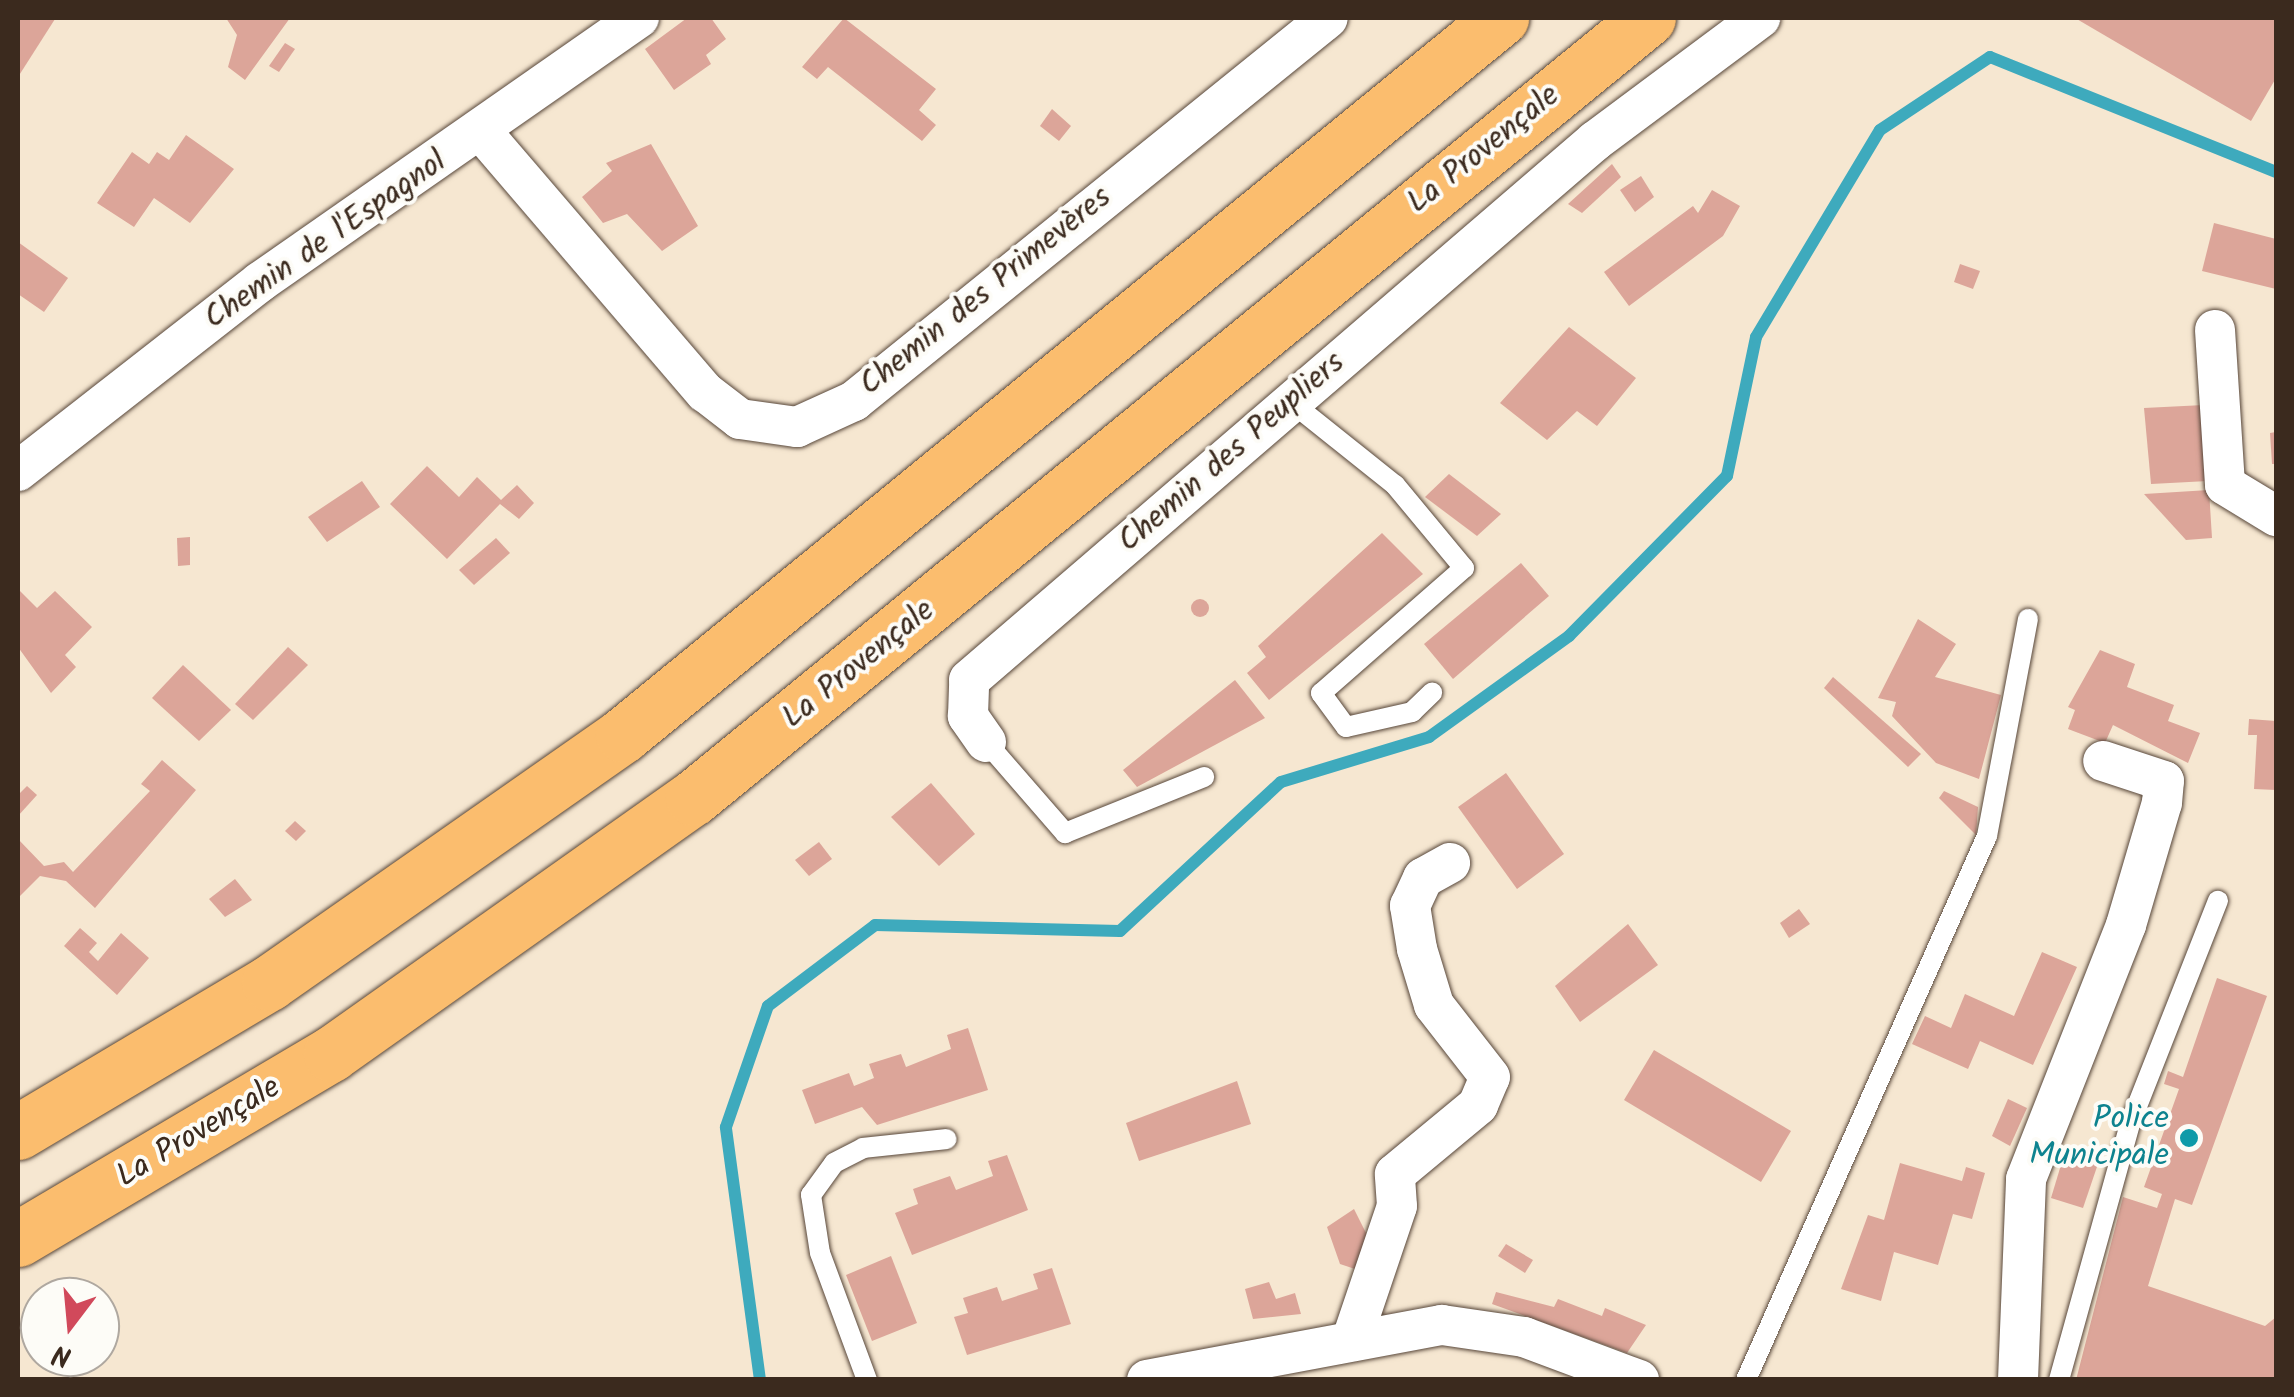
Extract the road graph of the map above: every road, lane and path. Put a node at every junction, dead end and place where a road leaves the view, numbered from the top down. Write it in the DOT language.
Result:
graph roads {
  1 [pos="638,18"];
  2 [pos="1328,18"];
  3 [pos="1501,18"];
  4 [pos="1648,18"];
  5 [pos="1760,18"];
  6 [pos="482,131"];
  7 [pos="2215,330"];
  8 [pos="1290,402"];
  9 [pos="18,471"];
  10 [pos="2276,516"];
  11 [pos="2028,620"];
  12 [pos="1432,693"];
  13 [pos="986,742"];
  14 [pos="2103,761"];
  15 [pos="1204,778"];
  16 [pos="1450,863"];
  17 [pos="2218,901"];
  18 [pos="18,1132"];
  19 [pos="947,1139"];
  20 [pos="18,1239"];
  21 [pos="1352,1339"];
  22 [pos="867,1380"];
  23 [pos="1146,1380"];
  24 [pos="1639,1380"];
  25 [pos="1746,1380"];
  26 [pos="2018,1380"];
  27 [pos="2060,1380"];
  1 -- 6 [label="street, Chemin de l'Espagnol"];
  2 -- 6 [label="street, Chemin des Primevères"];
  3 -- 18 [label="highway"];
  4 -- 20 [label="highway, La Provençale"];
  5 -- 8 [label="street, Chemin des Peupliers"];
  6 -- 9 [label="street, Chemin de l'Espagnol"];
  7 -- 10 [label="street"];
  8 -- 12 [label="lane"];
  8 -- 13 [label="street, Chemin des Peupliers"];
  11 -- 25 [label="lane"];
  13 -- 15 [label="lane, Chemin des Peupliers"];
  14 -- 26 [label="street"];
  16 -- 21 [label="street"];
  17 -- 27 [label="lane"];
  19 -- 22 [label="lane"];
  21 -- 23 [label="street"];
  21 -- 24 [label="street"];
}
